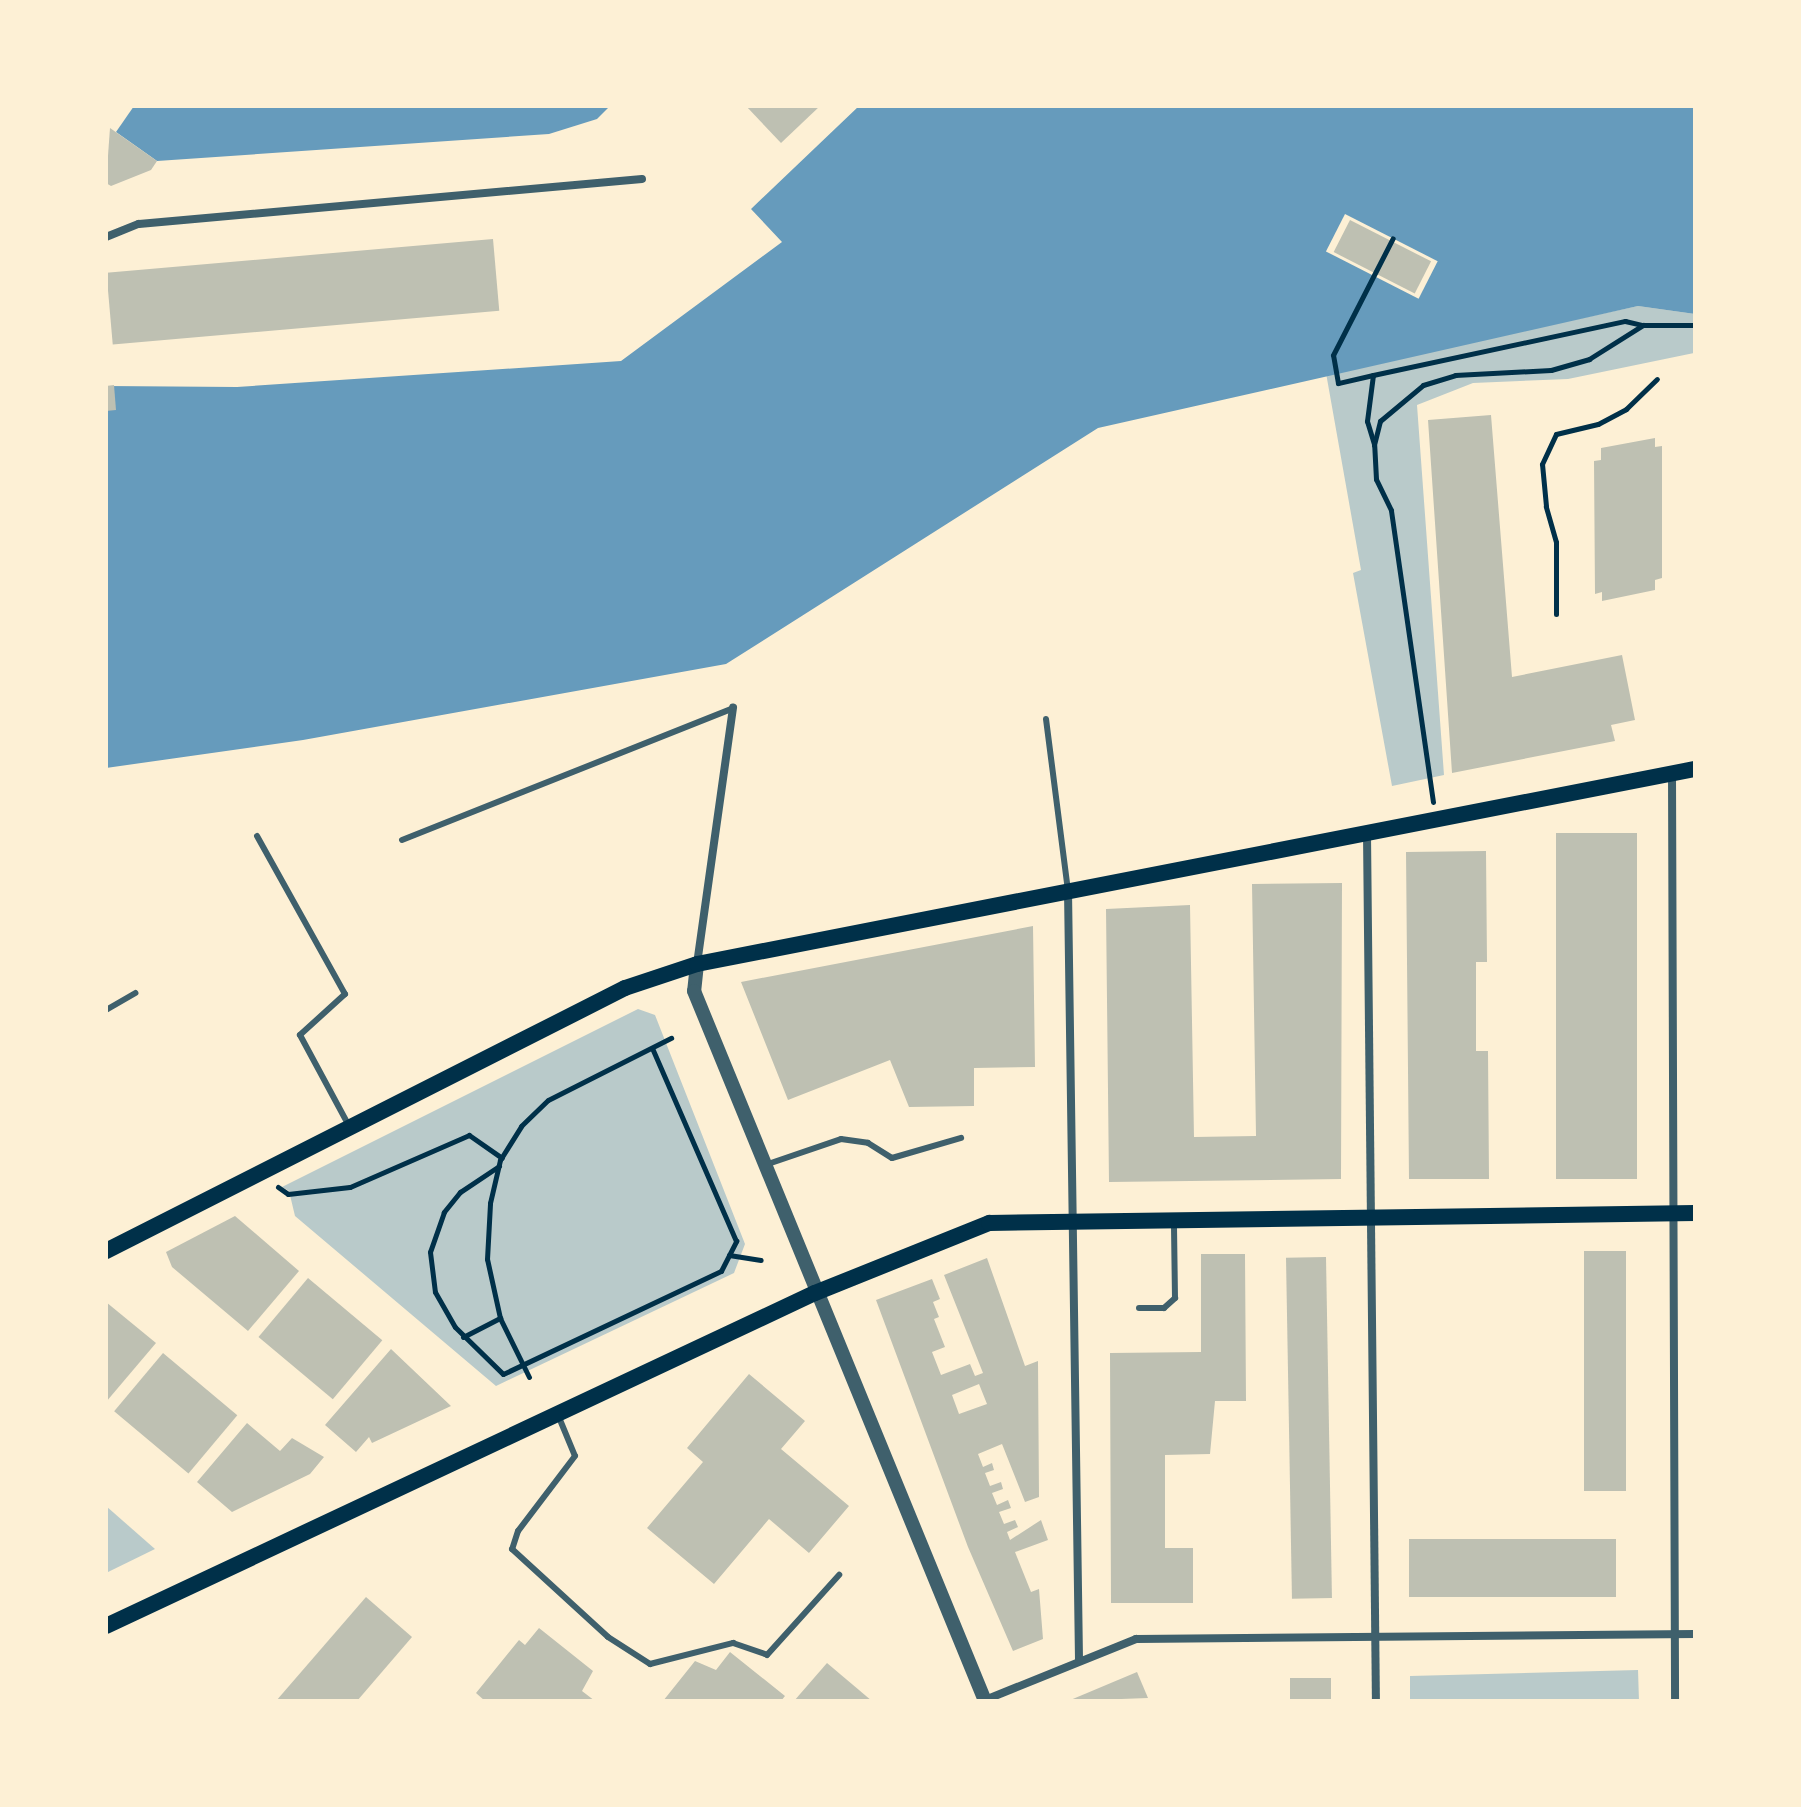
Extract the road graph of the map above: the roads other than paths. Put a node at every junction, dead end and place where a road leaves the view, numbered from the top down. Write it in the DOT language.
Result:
graph roads {
  1 [pos="642,179"];
  2 [pos="106,237"];
  3 [pos="733,708"];
  4 [pos="1046,719"];
  5 [pos="1695,769"];
  6 [pos="1672,773"];
  7 [pos="1367,832"];
  8 [pos="257,836"];
  9 [pos="402,840"];
  10 [pos="1068,891"];
  11 [pos="697,964"];
  12 [pos="136,993"];
  13 [pos="106,1010"];
  14 [pos="349,1126"];
  15 [pos="961,1138"];
  16 [pos="764,1166"];
  17 [pos="1695,1213"];
  18 [pos="1672,1214"];
  19 [pos="1371,1217"];
  20 [pos="1072,1219"];
  21 [pos="1174,1219"];
  22 [pos="106,1251"];
  23 [pos="815,1293"];
  24 [pos="1139,1308"];
  25 [pos="557,1413"];
  26 [pos="839,1575"];
  27 [pos="106,1626"];
  28 [pos="1674,1634"];
  29 [pos="1695,1634"];
  30 [pos="1375,1637"];
  31 [pos="1079,1660"];
  32 [pos="985,1700"];
  33 [pos="1376,1701"];
  34 [pos="1675,1701"];
  1 -- 2 [label="street"];
  3 -- 9 [label="lane"];
  3 -- 11 [label="street"];
  4 -- 10 [label="lane"];
  5 -- 6 [label="main road"];
  6 -- 7 [label="main road"];
  6 -- 18 [label="street"];
  7 -- 10 [label="main road"];
  7 -- 19 [label="street"];
  8 -- 14 [label="lane"];
  10 -- 11 [label="main road"];
  10 -- 20 [label="street"];
  11 -- 14 [label="main road"];
  11 -- 16 [label="street"];
  12 -- 13 [label="lane"];
  14 -- 22 [label="main road"];
  15 -- 16 [label="lane"];
  16 -- 23 [label="street"];
  17 -- 18 [label="main road"];
  18 -- 19 [label="main road"];
  18 -- 28 [label="street"];
  19 -- 21 [label="main road"];
  19 -- 30 [label="street"];
  20 -- 21 [label="main road"];
  20 -- 23 [label="main road"];
  20 -- 31 [label="street"];
  21 -- 24 [label="lane"];
  23 -- 25 [label="main road"];
  23 -- 32 [label="street"];
  25 -- 26 [label="lane"];
  25 -- 27 [label="main road"];
  28 -- 29 [label="street"];
  28 -- 30 [label="street"];
  28 -- 34 [label="street"];
  30 -- 31 [label="street"];
  30 -- 33 [label="street"];
  31 -- 32 [label="street"];
}
